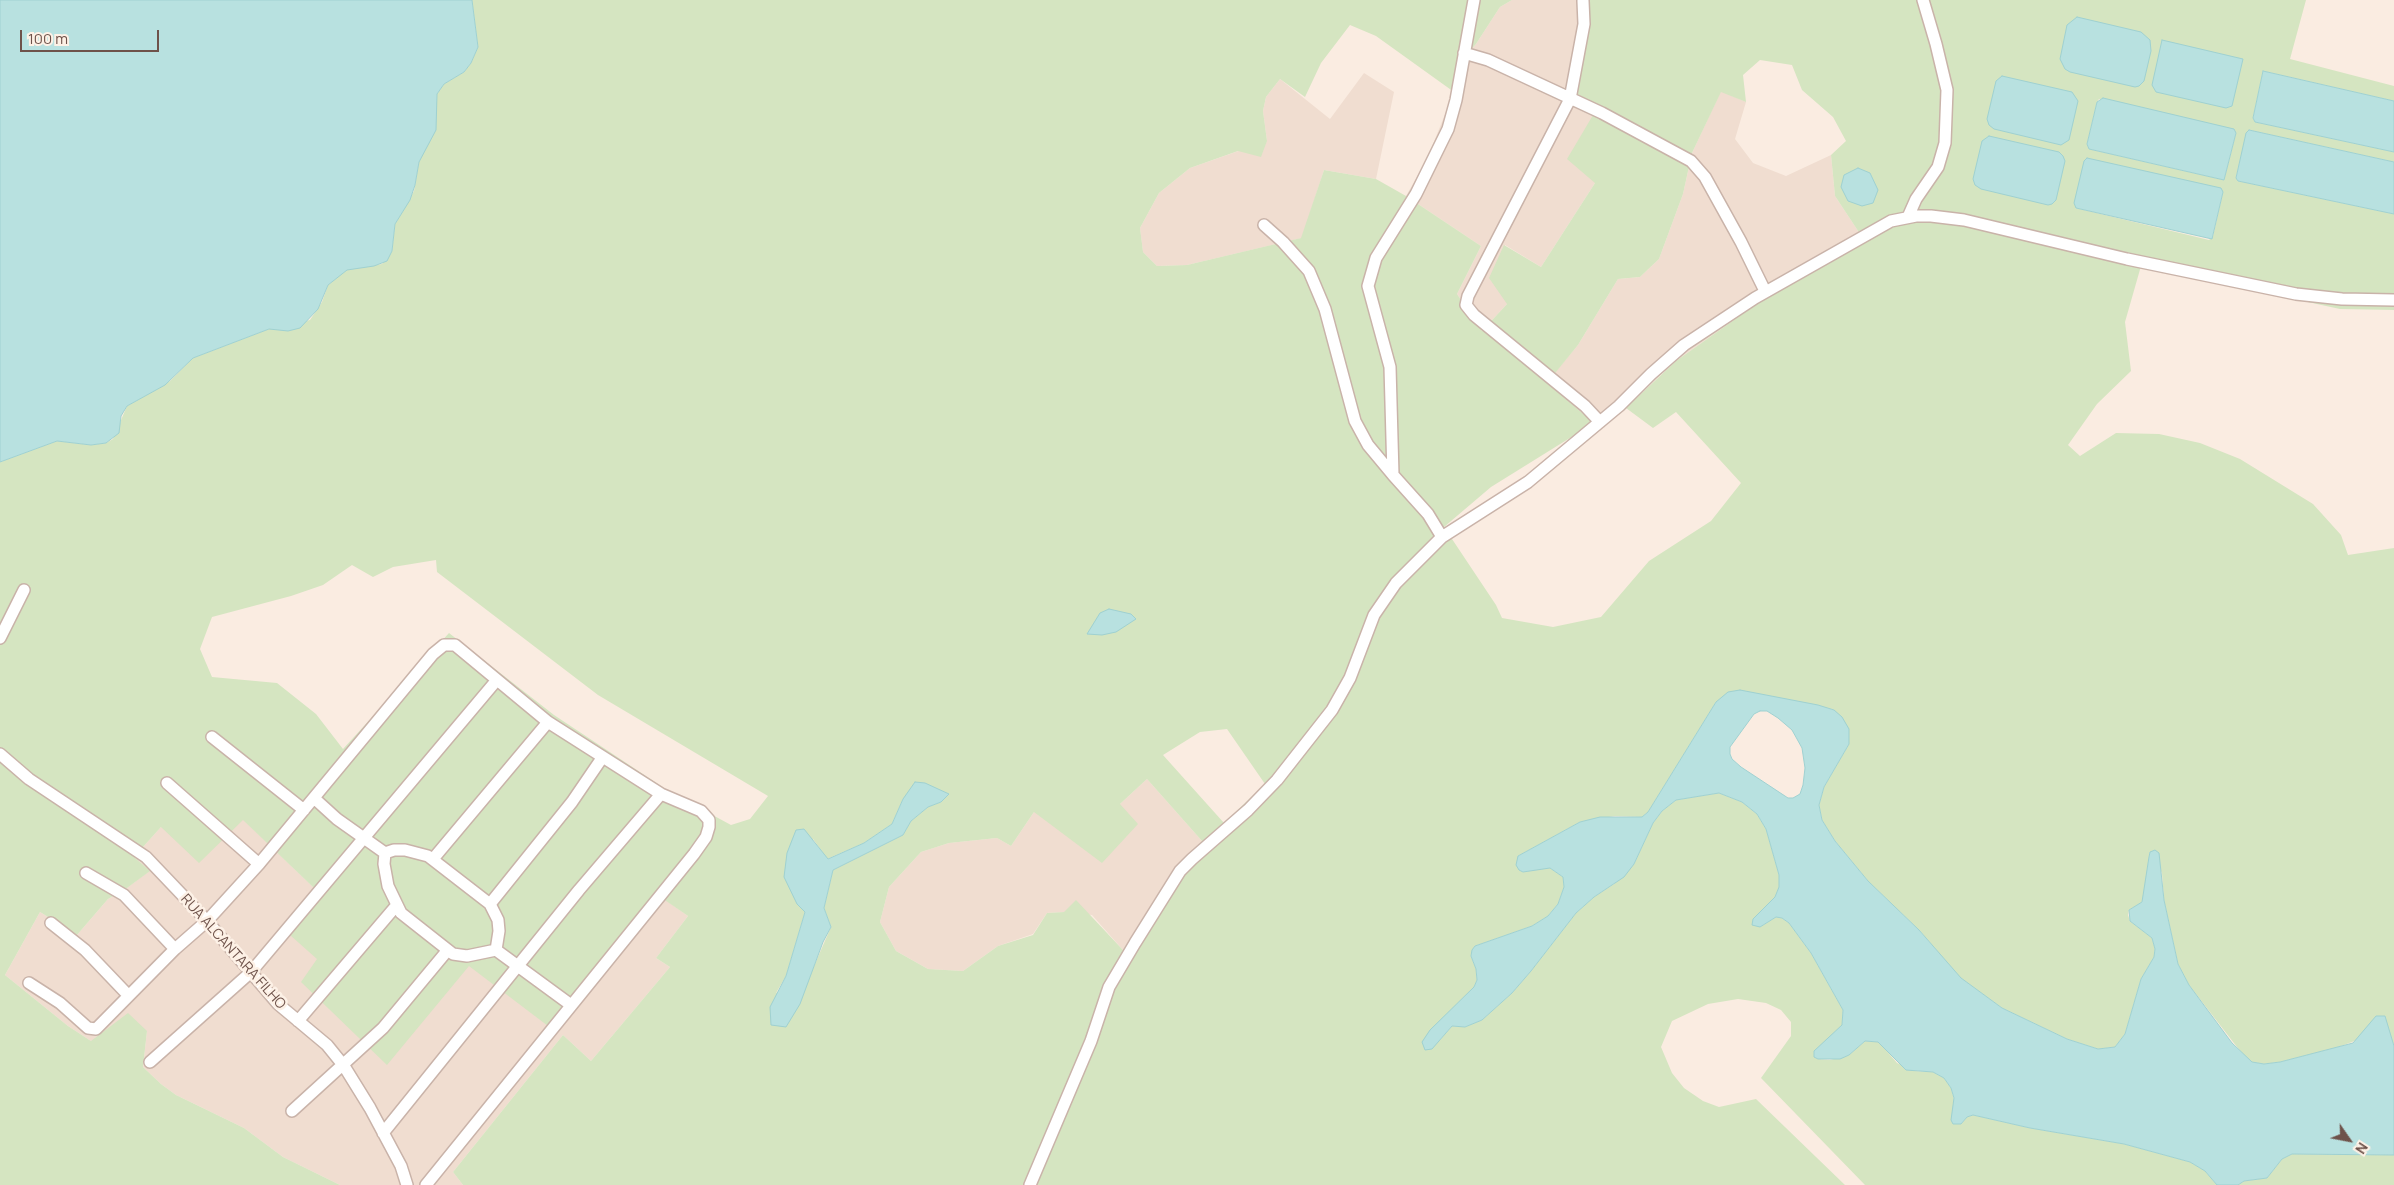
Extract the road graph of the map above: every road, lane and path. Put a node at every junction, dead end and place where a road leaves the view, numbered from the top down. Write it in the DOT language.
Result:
graph roads {
  1 [pos="1474,0"];
  2 [pos="1923,0"];
  3 [pos="1583,2"];
  4 [pos="1464,53"];
  5 [pos="1570,99"];
  6 [pos="1908,217"];
  7 [pos="1264,225"];
  8 [pos="1765,291"];
  9 [pos="2394,300"];
  10 [pos="1600,422"];
  11 [pos="1393,475"];
  12 [pos="1442,537"];
  13 [pos="24,590"];
  14 [pos="0,638"];
  15 [pos="496,681"];
  16 [pos="548,722"];
  17 [pos="212,738"];
  18 [pos="0,754"];
  19 [pos="602,758"];
  20 [pos="167,783"];
  21 [pos="661,794"];
  22 [pos="315,798"];
  23 [pos="304,810"];
  24 [pos="364,836"];
  25 [pos="386,853"];
  26 [pos="433,859"];
  27 [pos="259,864"];
  28 [pos="86,873"];
  29 [pos="490,904"];
  30 [pos="396,906"];
  31 [pos="207,921"];
  32 [pos="51,923"];
  33 [pos="175,949"];
  34 [pos="447,950"];
  35 [pos="496,950"];
  36 [pos="518,966"];
  37 [pos="251,972"];
  38 [pos="29,983"];
  39 [pos="128,995"];
  40 [pos="571,1005"];
  41 [pos="298,1021"];
  42 [pos="150,1062"];
  43 [pos="344,1066"];
  44 [pos="292,1111"];
  45 [pos="383,1133"];
  46 [pos="407,1185"];
  47 [pos="426,1185"];
  48 [pos="1030,1185"];
  1 -- 4 [label="street"];
  2 -- 6 [label="street"];
  3 -- 5 [label="street"];
  4 -- 5 [label="street"];
  4 -- 11 [label="street"];
  5 -- 8 [label="street"];
  5 -- 10 [label="street"];
  6 -- 8 [label="street"];
  6 -- 9 [label="street"];
  7 -- 11 [label="street"];
  8 -- 10 [label="street"];
  10 -- 12 [label="street"];
  11 -- 12 [label="street"];
  12 -- 48 [label="street"];
  13 -- 14 [label="street"];
  15 -- 16 [label="street"];
  15 -- 22 [label="street"];
  15 -- 24 [label="street"];
  16 -- 19 [label="street"];
  16 -- 26 [label="street"];
  17 -- 23 [label="street"];
  18 -- 31 [label="street, RUA ALCANTARA FILHO"];
  19 -- 21 [label="street"];
  19 -- 29 [label="street"];
  20 -- 27 [label="street"];
  21 -- 36 [label="street"];
  21 -- 40 [label="street"];
  22 -- 23 [label="street"];
  22 -- 24 [label="street"];
  23 -- 27 [label="street"];
  24 -- 25 [label="street"];
  24 -- 37 [label="street"];
  25 -- 26 [label="street"];
  25 -- 30 [label="street"];
  26 -- 29 [label="street"];
  27 -- 31 [label="street"];
  28 -- 33 [label="street"];
  29 -- 35 [label="street"];
  30 -- 34 [label="street"];
  30 -- 41 [label="street"];
  31 -- 33 [label="street"];
  31 -- 37 [label="street, RUA ALCANTARA FILHO"];
  32 -- 39 [label="street"];
  33 -- 39 [label="street"];
  34 -- 35 [label="street"];
  34 -- 43 [label="street"];
  35 -- 36 [label="street"];
  36 -- 40 [label="street"];
  36 -- 45 [label="street"];
  37 -- 41 [label="street, RUA ALCANTARA FILHO"];
  37 -- 42 [label="street"];
  38 -- 39 [label="street"];
  40 -- 47 [label="street"];
  41 -- 43 [label="street, RUA ALCANTARA FILHO"];
  43 -- 44 [label="street"];
  43 -- 45 [label="street, RUA ALCANTARA FILHO"];
  45 -- 46 [label="street, RUA ALCANTARA FILHO"];
}
